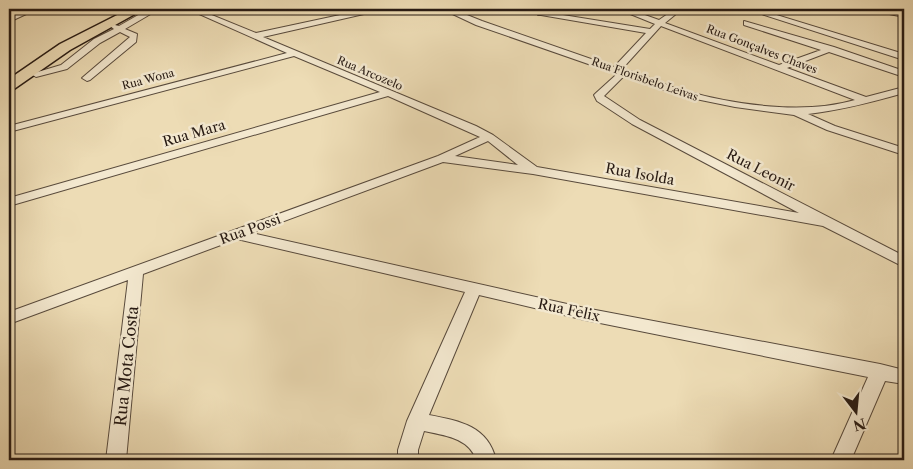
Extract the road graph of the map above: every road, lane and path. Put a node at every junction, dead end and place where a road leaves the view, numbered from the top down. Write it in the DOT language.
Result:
graph roads {
  1 [pos="33,9"];
  2 [pos="191,9"];
  3 [pos="377,9"];
  4 [pos="446,9"];
  5 [pos="622,9"];
  6 [pos="679,9"];
  7 [pos="750,9"];
  8 [pos="869,9"];
  9 [pos="144,10"];
  10 [pos="540,13"];
  11 [pos="904,15"];
  12 [pos="9,20"];
  13 [pos="747,22"];
  14 [pos="660,23"];
  15 [pos="113,26"];
  16 [pos="652,32"];
  17 [pos="255,36"];
  18 [pos="832,49"];
  19 [pos="294,53"];
  20 [pos="904,56"];
  21 [pos="780,68"];
  22 [pos="620,71"];
  23 [pos="36,74"];
  24 [pos="904,74"];
  25 [pos="14,78"];
  26 [pos="87,78"];
  27 [pos="9,86"];
  28 [pos="904,90"];
  29 [pos="388,93"];
  30 [pos="866,101"];
  31 [pos="796,112"];
  32 [pos="9,129"];
  33 [pos="490,138"];
  34 [pos="904,152"];
  35 [pos="442,158"];
  36 [pos="533,170"];
  37 [pos="9,202"];
  38 [pos="832,223"];
  39 [pos="236,234"];
  40 [pos="904,262"];
  41 [pos="136,272"];
  42 [pos="474,288"];
  43 [pos="9,318"];
  44 [pos="880,371"];
  45 [pos="904,377"];
  46 [pos="417,421"];
  47 [pos="116,460"];
  48 [pos="408,460"];
  49 [pos="486,460"];
  50 [pos="841,460"];
  1 -- 12 [label="street"];
  2 -- 17 [label="street, Rua Arcozelo"];
  3 -- 17 [label="street"];
  4 -- 22 [label="street, Rua Florisbelo Leivas"];
  5 -- 14 [label="street, Rua Gonçalves Chaves"];
  6 -- 14 [label="street"];
  7 -- 20 [label="street"];
  8 -- 11 [label="street"];
  9 -- 15 [label="main road"];
  10 -- 16 [label="street"];
  13 -- 18 [label="street"];
  14 -- 16 [label="street"];
  14 -- 21 [label="street, Rua Gonçalves Chaves"];
  15 -- 23 [label="street"];
  15 -- 25 [label="main road"];
  15 -- 26 [label="street"];
  16 -- 22 [label="street"];
  17 -- 19 [label="street, Rua Arcozelo"];
  18 -- 21 [label="street"];
  18 -- 24 [label="street"];
  19 -- 29 [label="street, Rua Arcozelo"];
  19 -- 32 [label="street, Rua Wona"];
  21 -- 30 [label="street, Rua Gonçalves Chaves"];
  22 -- 31 [label="street, Rua Florisbelo Leivas"];
  22 -- 38 [label="street, Rua Leonir"];
  25 -- 27 [label="main road"];
  28 -- 30 [label="street"];
  29 -- 33 [label="street, Rua Arcozelo"];
  29 -- 37 [label="street, Rua Mara"];
  30 -- 31 [label="street"];
  31 -- 34 [label="street, Rua Florisbelo Leivas"];
  33 -- 35 [label="street, Rua Possi"];
  33 -- 36 [label="street, Rua Arcozelo"];
  35 -- 36 [label="street, Rua Isolda"];
  35 -- 39 [label="street, Rua Possi"];
  36 -- 38 [label="street, Rua Isolda"];
  38 -- 40 [label="street, Rua Leonir"];
  39 -- 41 [label="street, Rua Possi"];
  39 -- 42 [label="street, Rua Felix"];
  41 -- 43 [label="street, Rua Possi"];
  41 -- 47 [label="street, Rua Mota Costa"];
  42 -- 44 [label="street, Rua Felix"];
  42 -- 46 [label="street"];
  44 -- 45 [label="street, Rua Felix"];
  44 -- 50 [label="street"];
  46 -- 48 [label="street"];
  46 -- 49 [label="street"];
}
